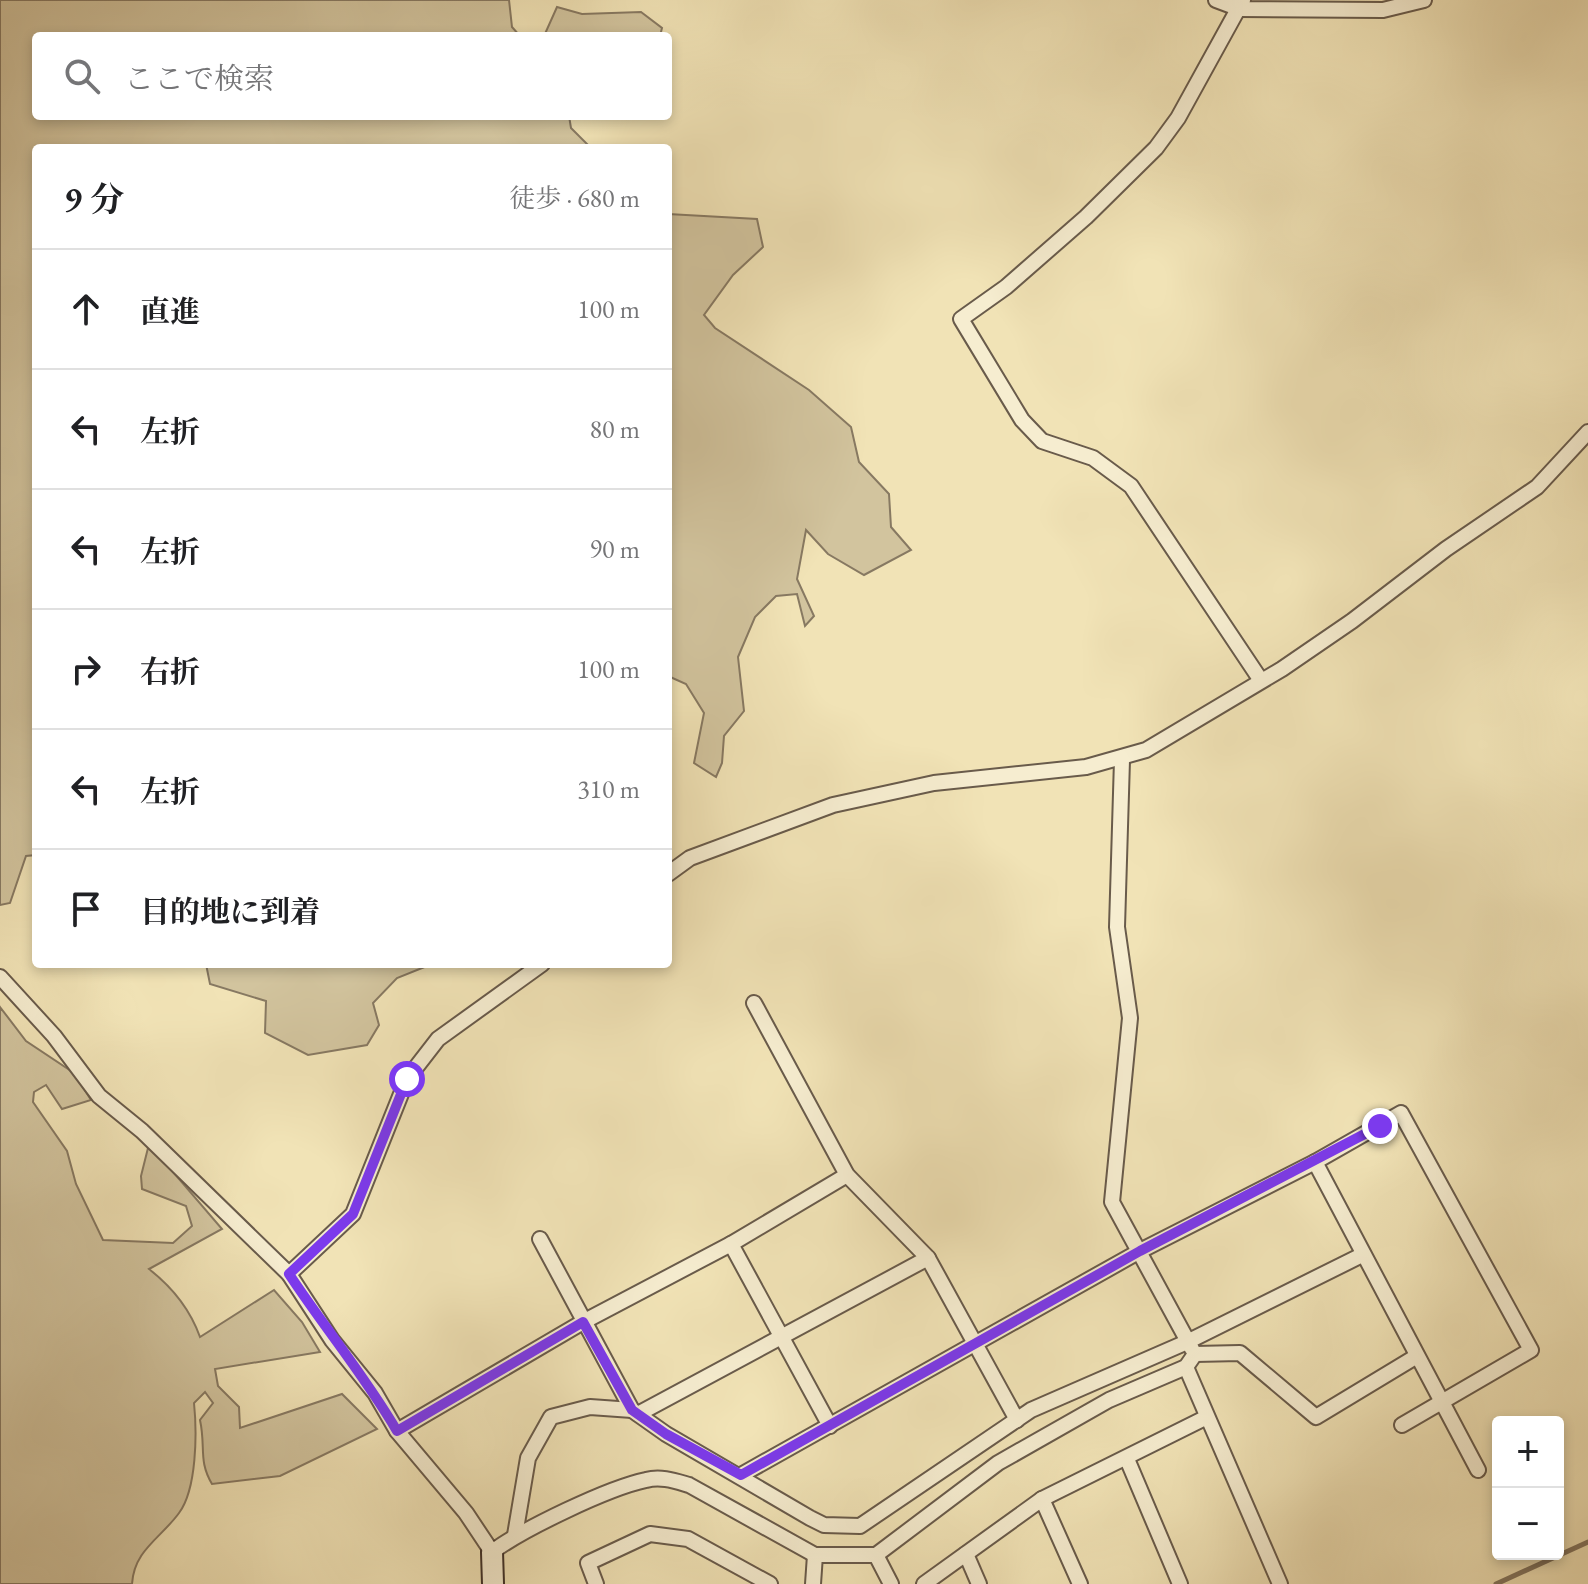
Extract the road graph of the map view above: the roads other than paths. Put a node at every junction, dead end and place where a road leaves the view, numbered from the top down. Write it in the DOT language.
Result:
graph roads {
  1 [pos="1216,0"];
  2 [pos="1424,0"];
  3 [pos="1241,4"];
  4 [pos="1588,432"];
  5 [pos="1260,679"];
  6 [pos="1122,760"];
  7 [pos="672,871"];
  8 [pos="536,968"];
  9 [pos="0,977"];
  10 [pos="754,1003"];
  11 [pos="1315,1162"];
  12 [pos="847,1175"];
  13 [pos="540,1239"];
  14 [pos="731,1244"];
  15 [pos="1140,1251"];
  16 [pos="1362,1255"];
  17 [pos="928,1258"];
  18 [pos="289,1274"];
  19 [pos="583,1322"];
  20 [pos="782,1337"];
  21 [pos="975,1347"];
  22 [pos="1191,1348"];
  23 [pos="1417,1356"];
  24 [pos="1186,1367"];
  25 [pos="1441,1401"];
  26 [pos="635,1412"];
  27 [pos="1205,1418"];
  28 [pos="1017,1420"];
  29 [pos="1402,1425"];
  30 [pos="830,1426"];
  31 [pos="397,1431"];
  32 [pos="1127,1459"];
  33 [pos="1478,1470"];
  34 [pos="741,1475"];
  35 [pos="1042,1499"];
  36 [pos="515,1535"];
  37 [pos="492,1552"];
  38 [pos="966,1554"];
  39 [pos="815,1555"];
  40 [pos="876,1555"];
  41 [pos="493,1584"];
  42 [pos="596,1584"];
  43 [pos="770,1584"];
  44 [pos="813,1584"];
  45 [pos="891,1584"];
  46 [pos="924,1584"];
  47 [pos="979,1584"];
  48 [pos="1080,1584"];
  49 [pos="1180,1584"];
  50 [pos="1280,1584"];
  1 -- 3 [label="street"];
  2 -- 3 [label="street"];
  3 -- 5 [label="street"];
  4 -- 5 [label="street"];
  5 -- 6 [label="street"];
  6 -- 7 [label="street"];
  6 -- 15 [label="street"];
  8 -- 18 [label="street"];
  9 -- 18 [label="street"];
  10 -- 12 [label="street"];
  11 -- 15 [label="street"];
  11 -- 16 [label="street"];
  11 -- 25 [label="street"];
  12 -- 14 [label="street"];
  12 -- 17 [label="street"];
  13 -- 19 [label="street"];
  14 -- 19 [label="street"];
  14 -- 20 [label="street"];
  15 -- 21 [label="street"];
  15 -- 22 [label="street"];
  16 -- 22 [label="street"];
  16 -- 23 [label="street"];
  17 -- 20 [label="street"];
  17 -- 21 [label="street"];
  18 -- 31 [label="street"];
  19 -- 26 [label="street"];
  19 -- 31 [label="street"];
  20 -- 26 [label="street"];
  20 -- 30 [label="street"];
  21 -- 28 [label="street"];
  21 -- 30 [label="street"];
  22 -- 23 [label="street"];
  22 -- 24 [label="street"];
  22 -- 28 [label="street"];
  23 -- 25 [label="street"];
  24 -- 27 [label="street"];
  24 -- 40 [label="street"];
  25 -- 29 [label="street"];
  25 -- 33 [label="street"];
  26 -- 34 [label="street"];
  26 -- 36 [label="street"];
  27 -- 32 [label="street"];
  27 -- 50 [label="street"];
  28 -- 34 [label="street"];
  30 -- 34 [label="street"];
  31 -- 37 [label="street"];
  32 -- 35 [label="street"];
  32 -- 49 [label="street"];
  35 -- 38 [label="street"];
  35 -- 48 [label="street"];
  36 -- 37 [label="street"];
  36 -- 39 [label="street"];
  37 -- 41 [label="street"];
  38 -- 46 [label="street"];
  38 -- 47 [label="street"];
  39 -- 40 [label="street"];
  39 -- 44 [label="street"];
  40 -- 45 [label="street"];
  42 -- 43 [label="street"];
}
